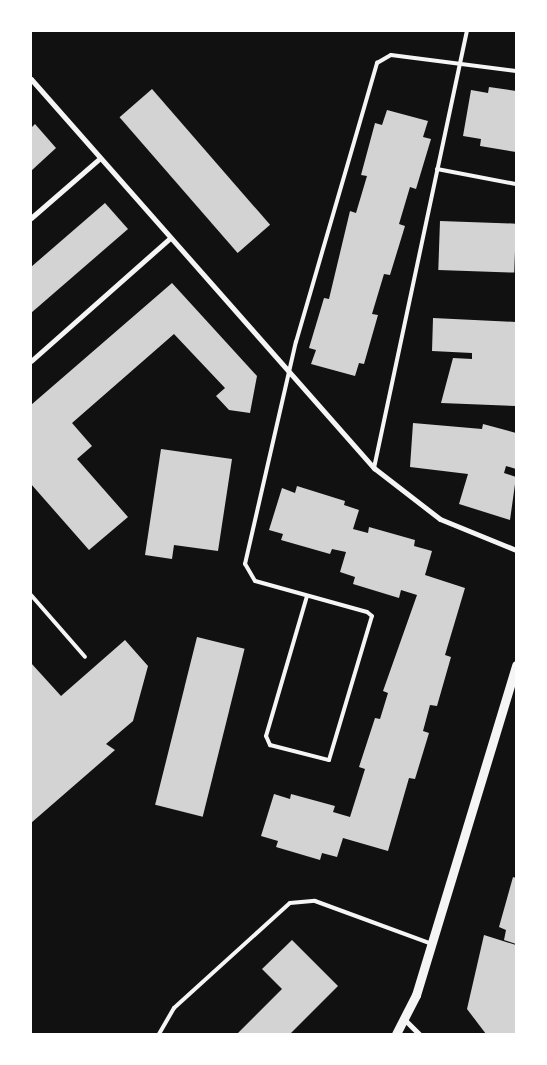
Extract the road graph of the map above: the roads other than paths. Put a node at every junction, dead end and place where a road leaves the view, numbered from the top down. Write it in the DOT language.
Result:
graph roads {
  1 [pos="467,31"];
  2 [pos="460,64"];
  3 [pos="516,71"];
  4 [pos="31,80"];
  5 [pos="100,158"];
  6 [pos="437,169"];
  7 [pos="516,184"];
  8 [pos="31,218"];
  9 [pos="169,239"];
  10 [pos="31,361"];
  11 [pos="288,374"];
  12 [pos="374,468"];
  13 [pos="516,550"];
  14 [pos="31,595"];
  15 [pos="307,596"];
  16 [pos="85,657"];
  17 [pos="516,665"];
  18 [pos="432,944"];
  19 [pos="405,1020"];
  20 [pos="158,1034"];
  21 [pos="396,1034"];
  22 [pos="419,1034"];
  1 -- 2 [label="lane"];
  2 -- 3 [label="lane"];
  2 -- 6 [label="lane"];
  2 -- 11 [label="lane"];
  4 -- 5 [label="street"];
  5 -- 8 [label="street"];
  5 -- 9 [label="street"];
  6 -- 7 [label="lane"];
  6 -- 12 [label="lane"];
  9 -- 10 [label="street"];
  9 -- 11 [label="street"];
  11 -- 12 [label="street"];
  11 -- 15 [label="lane"];
  12 -- 13 [label="street"];
  14 -- 16 [label="lane"];
  15 -- 15 [label="lane"];
  17 -- 18 [label="street"];
  18 -- 19 [label="street"];
  18 -- 20 [label="lane"];
  19 -- 21 [label="street"];
  19 -- 22 [label="street"];
}
